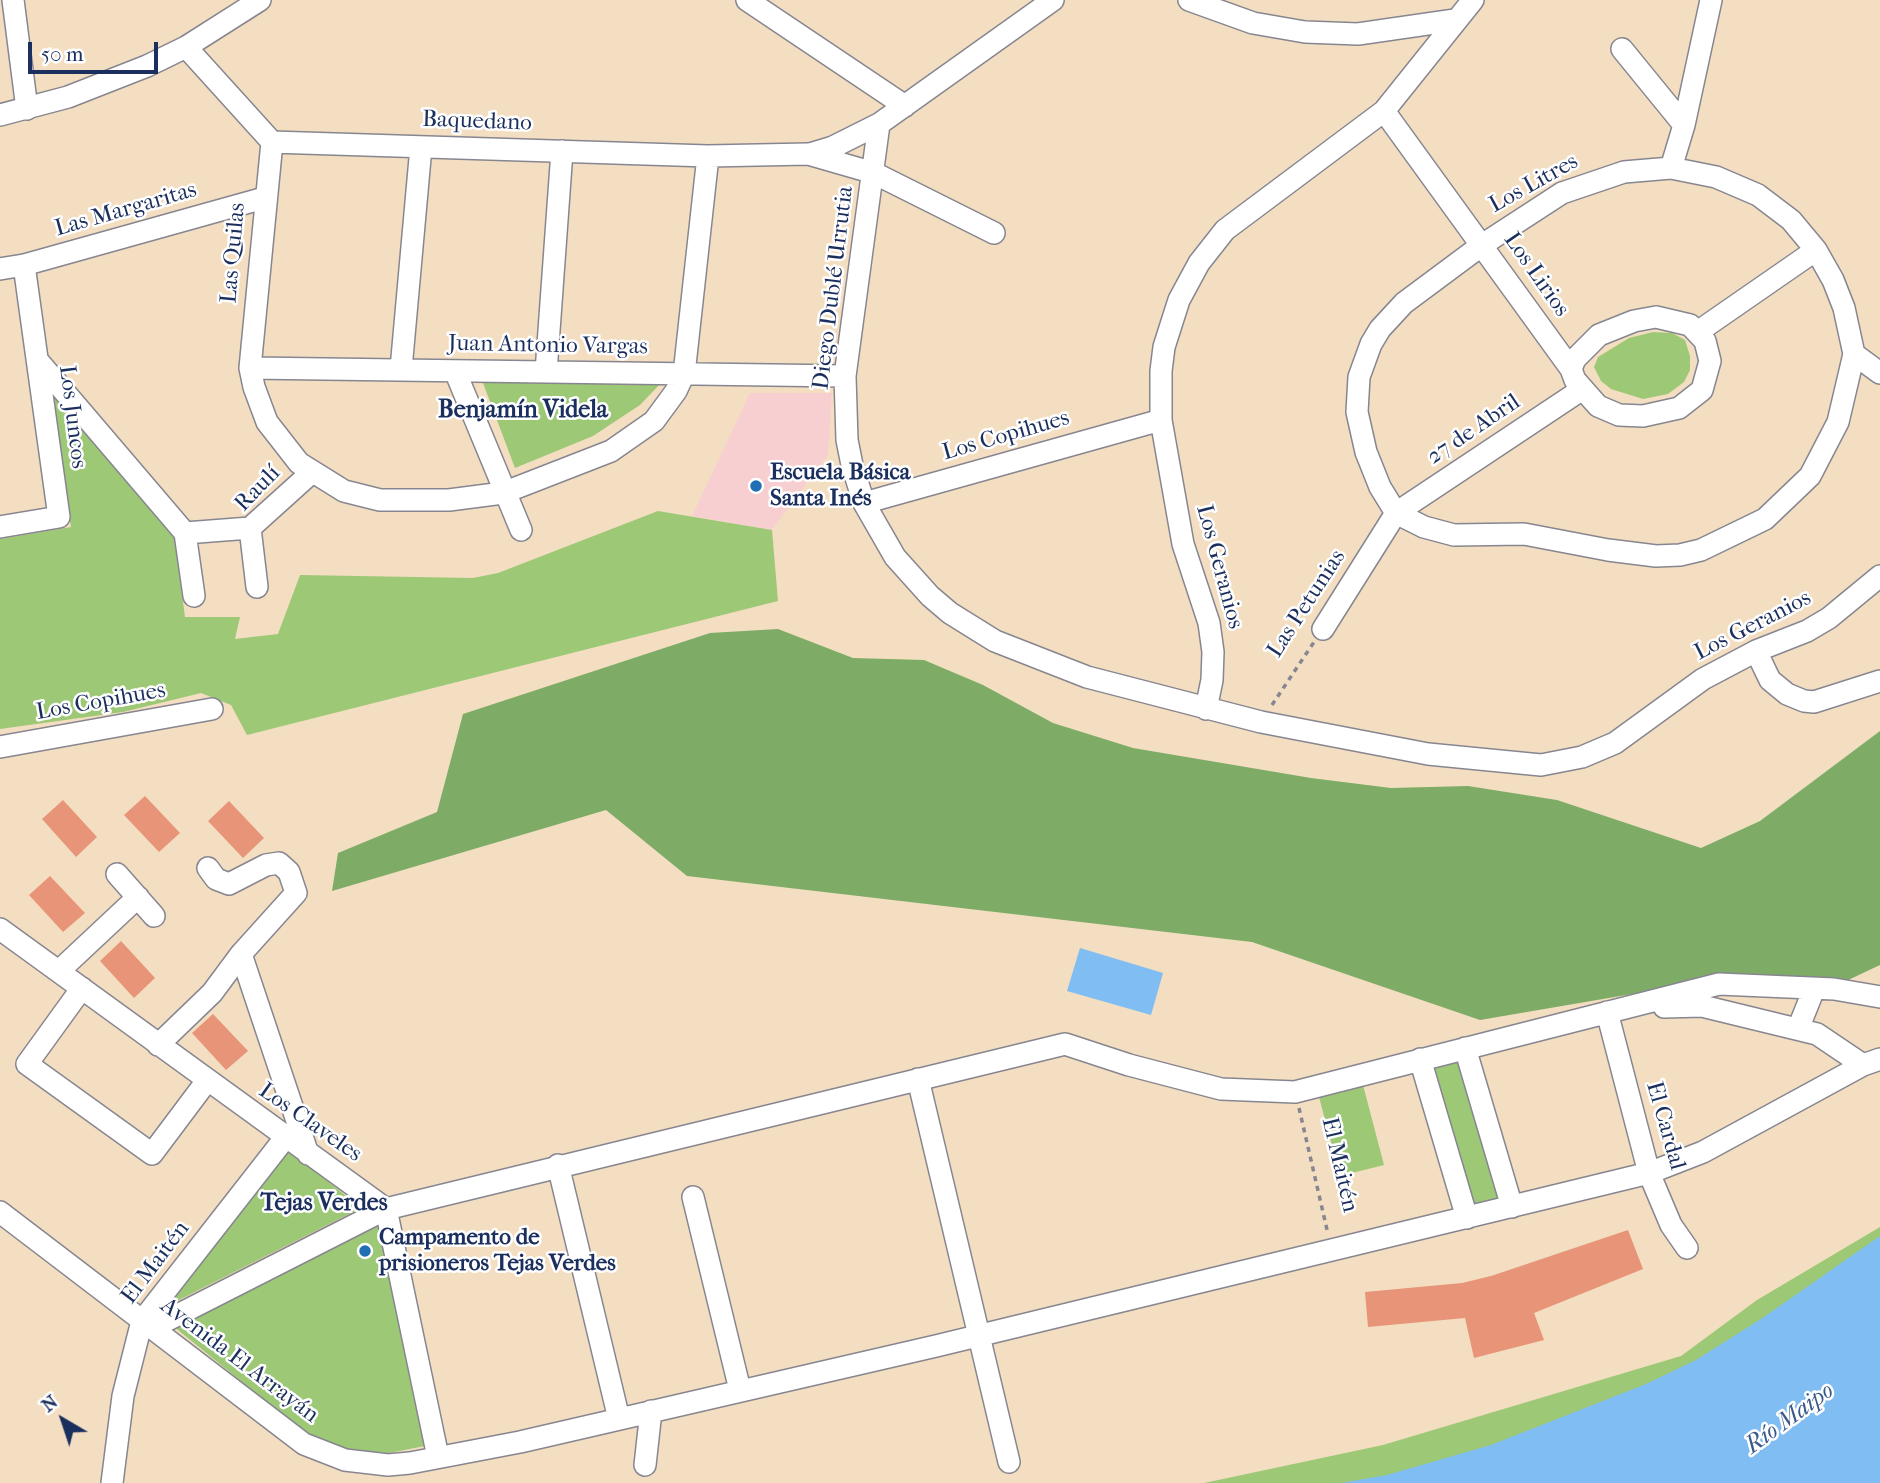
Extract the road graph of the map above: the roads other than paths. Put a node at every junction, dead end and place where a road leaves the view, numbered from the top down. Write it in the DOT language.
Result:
graph roads {
  1 [pos="13,0"];
  2 [pos="260,0"];
  3 [pos="747,0"];
  4 [pos="1053,0"];
  5 [pos="1189,0"];
  6 [pos="1473,0"];
  7 [pos="1711,0"];
  8 [pos="1454,10"];
  9 [pos="186,47"];
  10 [pos="1622,49"];
  11 [pos="905,106"];
  12 [pos="27,109"];
  13 [pos="1384,111"];
  14 [pos="0,115"];
  15 [pos="879,124"];
  16 [pos="1684,125"];
  17 [pos="272,142"];
  18 [pos="421,146"];
  19 [pos="562,151"];
  20 [pos="808,154"];
  21 [pos="708,156"];
  22 [pos="1671,168"];
  23 [pos="874,173"];
  24 [pos="264,198"];
  25 [pos="994,233"];
  26 [pos="1482,245"];
  27 [pos="1816,250"];
  28 [pos="24,265"];
  29 [pos="0,269"];
  30 [pos="1699,331"];
  31 [pos="1854,354"];
  32 [pos="39,362"];
  33 [pos="250,368"];
  34 [pos="401,369"];
  35 [pos="1571,369"];
  36 [pos="455,370"];
  37 [pos="546,372"];
  38 [pos="1880,373"];
  39 [pos="684,374"];
  40 [pos="845,376"];
  41 [pos="1581,390"];
  42 [pos="1161,420"];
  43 [pos="311,473"];
  44 [pos="503,493"];
  45 [pos="864,503"];
  46 [pos="1396,513"];
  47 [pos="0,527"];
  48 [pos="250,528"];
  49 [pos="521,530"];
  50 [pos="185,533"];
  51 [pos="1880,576"];
  52 [pos="257,587"];
  53 [pos="194,596"];
  54 [pos="1324,629"];
  55 [pos="1756,651"];
  56 [pos="1880,681"];
  57 [pos="212,709"];
  58 [pos="1206,709"];
  59 [pos="0,747"];
  60 [pos="208,868"];
  61 [pos="117,874"];
  62 [pos="138,897"];
  63 [pos="154,916"];
  64 [pos="0,929"];
  65 [pos="241,954"];
  66 [pos="59,971"];
  67 [pos="82,988"];
  68 [pos="1814,989"];
  69 [pos="1872,996"];
  70 [pos="1617,1010"];
  71 [pos="1880,1012"];
  72 [pos="1798,1029"];
  73 [pos="158,1045"];
  74 [pos="1465,1048"];
  75 [pos="1420,1059"];
  76 [pos="1875,1059"];
  77 [pos="918,1079"];
  78 [pos="206,1082"];
  79 [pos="285,1138"];
  80 [pos="308,1154"];
  81 [pos="558,1166"];
  82 [pos="1650,1173"];
  83 [pos="693,1197"];
  84 [pos="1512,1207"];
  85 [pos="386,1209"];
  86 [pos="0,1212"];
  87 [pos="1466,1218"];
  88 [pos="1687,1248"];
  89 [pos="147,1324"];
  90 [pos="979,1336"];
  91 [pos="740,1390"];
  92 [pos="651,1411"];
  93 [pos="619,1419"];
  94 [pos="438,1457"];
  95 [pos="1009,1462"];
  96 [pos="645,1465"];
  97 [pos="112,1483"];
  1 -- 12 [label="street"];
  2 -- 9 [label="street"];
  3 -- 11 [label="street"];
  4 -- 11 [label="street, Baquedano"];
  5 -- 8 [label="street"];
  6 -- 8 [label="street, Los Geranios"];
  7 -- 16 [label="street"];
  8 -- 13 [label="street, Los Geranios"];
  9 -- 12 [label="street"];
  9 -- 17 [label="street"];
  10 -- 16 [label="street"];
  11 -- 15 [label="street, Baquedano"];
  12 -- 14 [label="street"];
  13 -- 26 [label="street, Los Lirios"];
  13 -- 42 [label="street, Los Geranios"];
  15 -- 20 [label="street, Baquedano"];
  15 -- 23 [label="street, Diego Dublé Urrutia"];
  16 -- 22 [label="street"];
  17 -- 18 [label="street, Baquedano"];
  17 -- 24 [label="street, Las Quilas"];
  18 -- 19 [label="street, Baquedano"];
  18 -- 34 [label="street"];
  19 -- 21 [label="street, Baquedano"];
  19 -- 37 [label="street"];
  20 -- 21 [label="street, Baquedano"];
  20 -- 23 [label="street, Baquedano"];
  21 -- 39 [label="street"];
  22 -- 26 [label="street, Los Litres"];
  22 -- 27 [label="street, Los Litres"];
  23 -- 25 [label="street, Baquedano"];
  23 -- 40 [label="street, Diego Dublé Urrutia"];
  24 -- 28 [label="street, Las Margaritas"];
  24 -- 33 [label="street, Las Quilas"];
  26 -- 35 [label="street, Los Lirios"];
  26 -- 46 [label="street, Los Litres"];
  27 -- 30 [label="street"];
  27 -- 31 [label="street, Los Litres"];
  28 -- 29 [label="street, Las Margaritas"];
  28 -- 32 [label="street, Los Juncos"];
  30 -- 35 [label="street"];
  30 -- 41 [label="street"];
  31 -- 38 [label="street"];
  31 -- 46 [label="street, Los Litres"];
  32 -- 47 [label="street, Los Juncos"];
  32 -- 50 [label="street"];
  33 -- 34 [label="street, Juan Antonio Vargas"];
  33 -- 43 [label="street, Las Quilas"];
  34 -- 36 [label="street, Juan Antonio Vargas"];
  35 -- 41 [label="street"];
  36 -- 37 [label="street, Juan Antonio Vargas"];
  36 -- 44 [label="street"];
  37 -- 39 [label="street, Juan Antonio Vargas"];
  39 -- 40 [label="street, Juan Antonio Vargas"];
  39 -- 44 [label="street, Las Quilas"];
  40 -- 45 [label="street, Diego Dublé Urrutia"];
  41 -- 46 [label="street, 27 de Abril"];
  42 -- 45 [label="street, Los Copihues"];
  42 -- 58 [label="street, Los Geranios"];
  43 -- 44 [label="street, Las Quilas"];
  43 -- 48 [label="street, Raulí"];
  44 -- 49 [label="street"];
  45 -- 58 [label="street, Diego Dublé Urrutia"];
  46 -- 54 [label="street, Las Petunias"];
  48 -- 50 [label="street"];
  48 -- 52 [label="street, Raulí"];
  50 -- 53 [label="street"];
  51 -- 55 [label="street, Los Geranios"];
  55 -- 56 [label="street"];
  55 -- 58 [label="street, Los Geranios"];
  57 -- 59 [label="street, Los Copihues"];
  60 -- 65 [label="street"];
  61 -- 62 [label="street"];
  62 -- 63 [label="street"];
  62 -- 66 [label="street"];
  64 -- 66 [label="street, Los Claveles"];
  65 -- 73 [label="street"];
  65 -- 80 [label="street"];
  66 -- 67 [label="street, Los Claveles"];
  67 -- 73 [label="street, Los Claveles"];
  67 -- 78 [label="street"];
  68 -- 69 [label="street"];
  68 -- 70 [label="street"];
  68 -- 72 [label="street"];
  69 -- 71 [label="street"];
  70 -- 72 [label="street"];
  70 -- 74 [label="street"];
  70 -- 82 [label="street, El Cardal"];
  72 -- 76 [label="street"];
  73 -- 78 [label="street, Los Claveles"];
  74 -- 75 [label="street"];
  74 -- 84 [label="street"];
  75 -- 77 [label="street"];
  75 -- 87 [label="street"];
  76 -- 82 [label="street, Avenida El Arrayán"];
  77 -- 81 [label="street"];
  77 -- 90 [label="street"];
  78 -- 79 [label="street, Los Claveles"];
  79 -- 80 [label="street, Los Claveles"];
  79 -- 89 [label="street, El Maitén"];
  80 -- 85 [label="street, Los Claveles"];
  81 -- 85 [label="street"];
  81 -- 93 [label="street"];
  82 -- 84 [label="street, Avenida El Arrayán"];
  82 -- 88 [label="street, El Cardal"];
  83 -- 91 [label="street"];
  84 -- 87 [label="street, Avenida El Arrayán"];
  85 -- 89 [label="street"];
  85 -- 94 [label="street"];
  86 -- 89 [label="street, Avenida El Arrayán"];
  87 -- 90 [label="street, Avenida El Arrayán"];
  89 -- 94 [label="street, Avenida El Arrayán"];
  89 -- 97 [label="street, El Maitén"];
  90 -- 91 [label="street, Avenida El Arrayán"];
  90 -- 95 [label="street"];
  91 -- 92 [label="street, Avenida El Arrayán"];
  92 -- 93 [label="street, Avenida El Arrayán"];
  92 -- 96 [label="street"];
  93 -- 94 [label="street, Avenida El Arrayán"];
}
